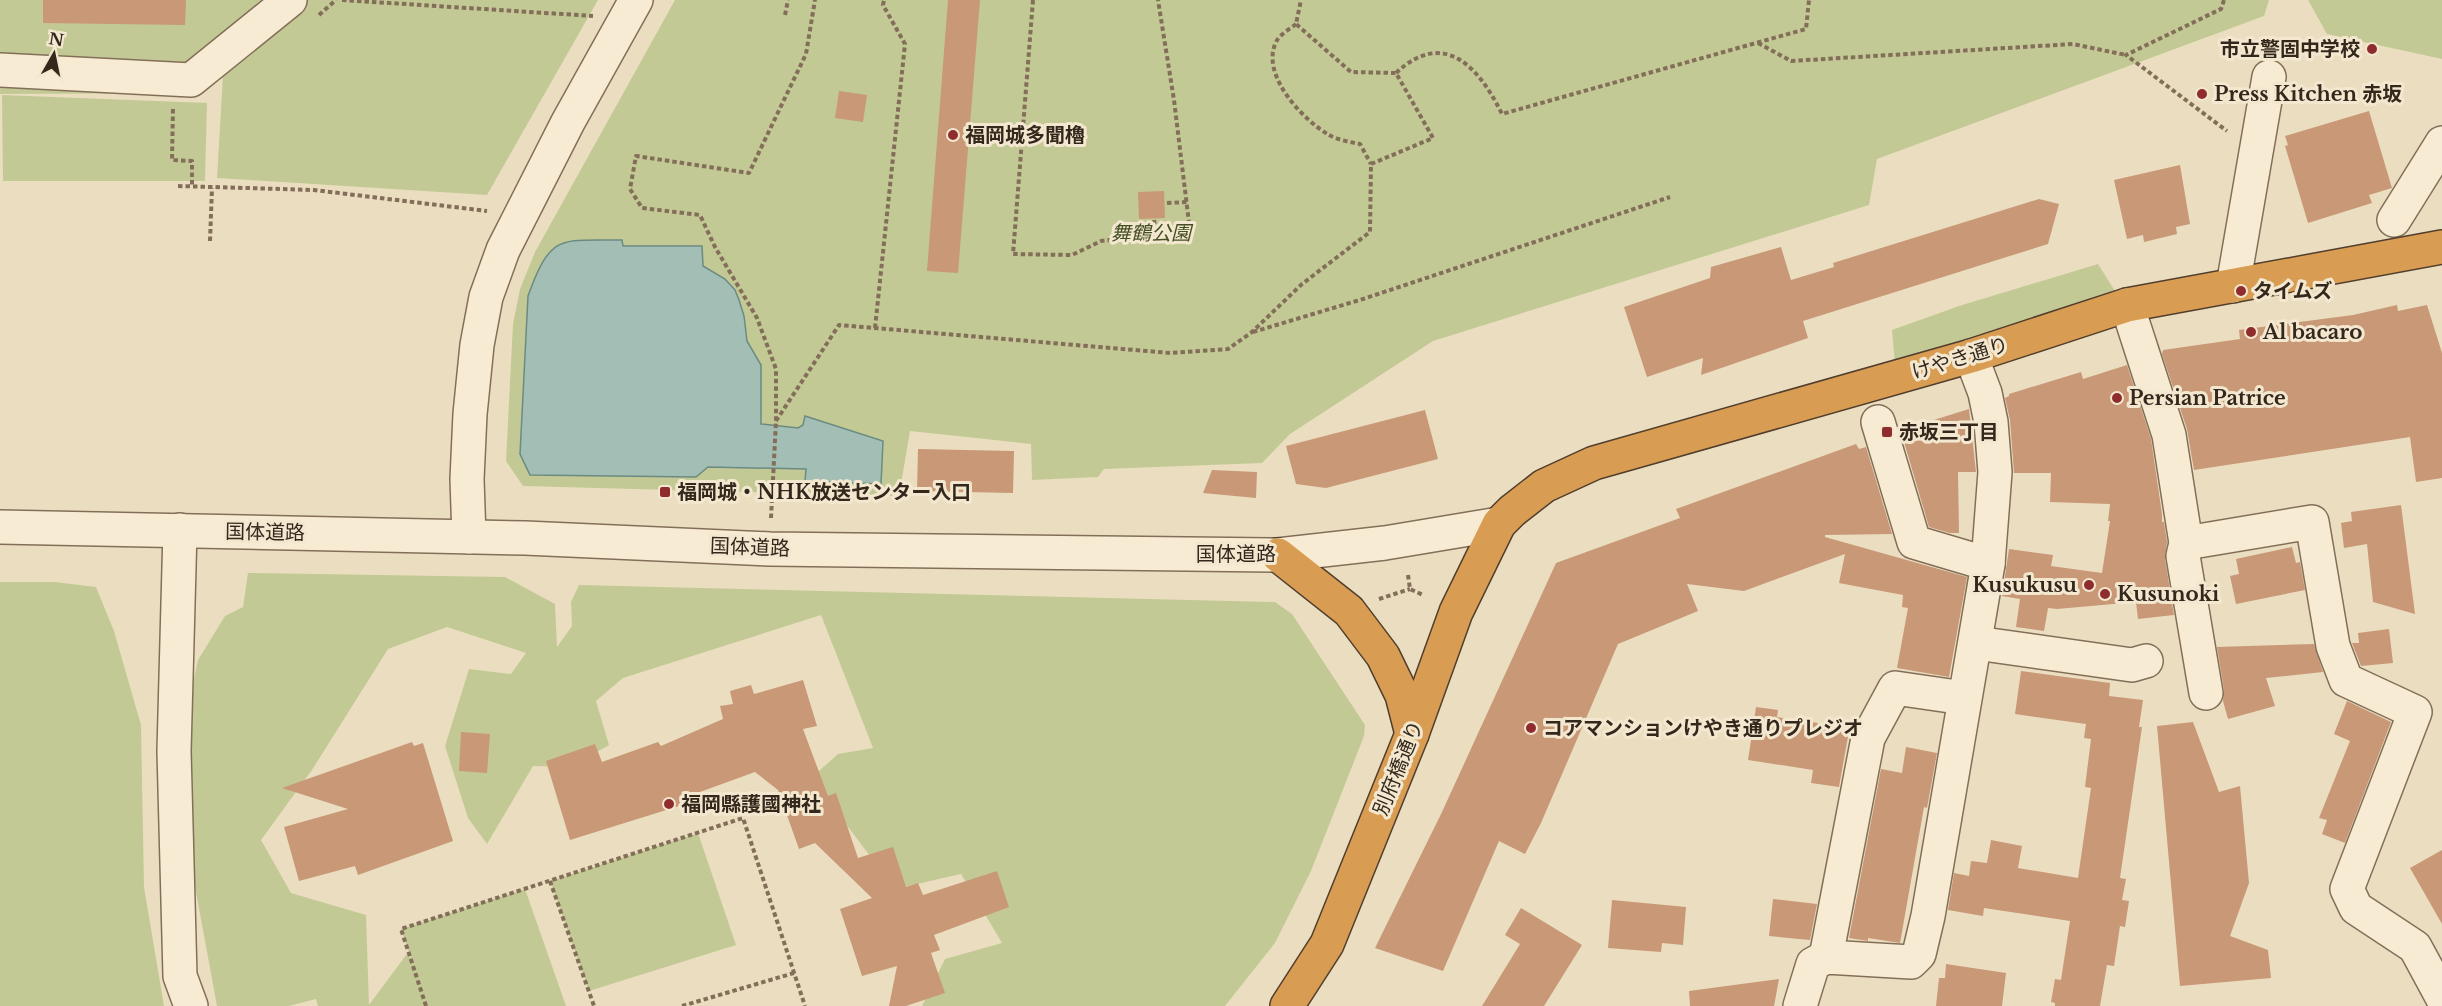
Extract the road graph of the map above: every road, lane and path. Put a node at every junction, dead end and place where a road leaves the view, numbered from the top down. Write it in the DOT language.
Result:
graph roads {
  1 [pos="290,0"];
  2 [pos="342,0"];
  3 [pos="636,0"];
  4 [pos="788,0"];
  5 [pos="815,0"];
  6 [pos="884,0"];
  7 [pos="1033,0"];
  8 [pos="1158,0"];
  9 [pos="1301,0"];
  10 [pos="1809,0"];
  11 [pos="2224,0"];
  12 [pos="785,15"];
  13 [pos="597,17"];
  14 [pos="1296,24"];
  15 [pos="1756,43"];
  16 [pos="2126,55"];
  17 [pos="0,70"];
  18 [pos="1396,73"];
  19 [pos="2269,77"];
  20 [pos="173,107"];
  21 [pos="2442,142"];
  22 [pos="2256,153"];
  23 [pos="1371,164"];
  24 [pos="178,186"];
  25 [pos="192,186"];
  26 [pos="212,188"];
  27 [pos="1670,197"];
  28 [pos="1187,202"];
  29 [pos="1167,203"];
  30 [pos="488,211"];
  31 [pos="1154,220"];
  32 [pos="2394,220"];
  33 [pos="1156,235"];
  34 [pos="210,241"];
  35 [pos="2442,248"];
  36 [pos="2233,286"];
  37 [pos="2127,305"];
  38 [pos="875,328"];
  39 [pos="1252,332"];
  40 [pos="1971,356"];
  41 [pos="776,421"];
  42 [pos="1878,422"];
  43 [pos="772,486"];
  44 [pos="1499,524"];
  45 [pos="0,527"];
  46 [pos="180,530"];
  47 [pos="469,537"];
  48 [pos="2186,543"];
  49 [pos="1278,555"];
  50 [pos="1988,564"];
  51 [pos="1408,575"];
  52 [pos="1410,589"];
  53 [pos="1423,595"];
  54 [pos="1370,602"];
  55 [pos="1976,643"];
  56 [pos="2146,661"];
  57 [pos="2206,693"];
  58 [pos="1964,698"];
  59 [pos="1412,734"];
  60 [pos="550,881"];
  61 [pos="1826,957"];
  62 [pos="794,973"];
  63 [pos="2442,998"];
  64 [pos="191,1006"];
  65 [pos="426,1006"];
  66 [pos="594,1006"];
  67 [pos="682,1006"];
  68 [pos="805,1006"];
  69 [pos="1287,1006"];
  70 [pos="1800,1006"];
  71 [pos="2430,1006"];
  1 -- 17 [label="street"];
  2 -- 13 [label="path"];
  3 -- 47 [label="street"];
  4 -- 12 [label="path"];
  5 -- 41 [label="path"];
  6 -- 38 [label="path"];
  7 -- 33 [label="path"];
  8 -- 28 [label="path"];
  9 -- 14 [label="path"];
  10 -- 15 [label="path"];
  11 -- 16 [label="path"];
  14 -- 18 [label="path"];
  14 -- 23 [label="path"];
  15 -- 16 [label="path"];
  15 -- 18 [label="path"];
  16 -- 22 [label="path"];
  18 -- 23 [label="path"];
  19 -- 22 [label="street"];
  20 -- 25 [label="path"];
  21 -- 32 [label="street"];
  22 -- 36 [label="street"];
  23 -- 39 [label="path"];
  24 -- 25 [label="path"];
  25 -- 26 [label="path"];
  26 -- 30 [label="path"];
  26 -- 34 [label="path"];
  27 -- 39 [label="path"];
  28 -- 29 [label="path"];
  28 -- 33 [label="path"];
  31 -- 33 [label="path"];
  35 -- 36 [label="highway, けやき通り"];
  36 -- 37 [label="highway, けやき通り"];
  37 -- 40 [label="highway, けやき通り"];
  37 -- 48 [label="street"];
  38 -- 39 [label="path"];
  38 -- 41 [label="path"];
  40 -- 44 [label="highway, けやき通り"];
  40 -- 50 [label="street"];
  41 -- 43 [label="path"];
  42 -- 50 [label="street"];
  44 -- 49 [label="street, 国体道路"];
  44 -- 59 [label="highway, 別府橋通り"];
  45 -- 46 [label="street, 国体道路"];
  46 -- 47 [label="street, 国体道路"];
  46 -- 64 [label="street"];
  47 -- 49 [label="street, 国体道路"];
  48 -- 57 [label="street"];
  48 -- 63 [label="street"];
  49 -- 59 [label="highway"];
  50 -- 55 [label="street"];
  51 -- 52 [label="path"];
  52 -- 53 [label="path"];
  52 -- 54 [label="path"];
  55 -- 56 [label="street"];
  55 -- 58 [label="street"];
  58 -- 61 [label="street"];
  58 -- 61 [label="street"];
  59 -- 69 [label="highway, 別府橋通り"];
  60 -- 62 [label="path"];
  60 -- 65 [label="path"];
  60 -- 66 [label="path"];
  61 -- 70 [label="street"];
  62 -- 67 [label="path"];
  62 -- 68 [label="path"];
  63 -- 71 [label="street"];
}
